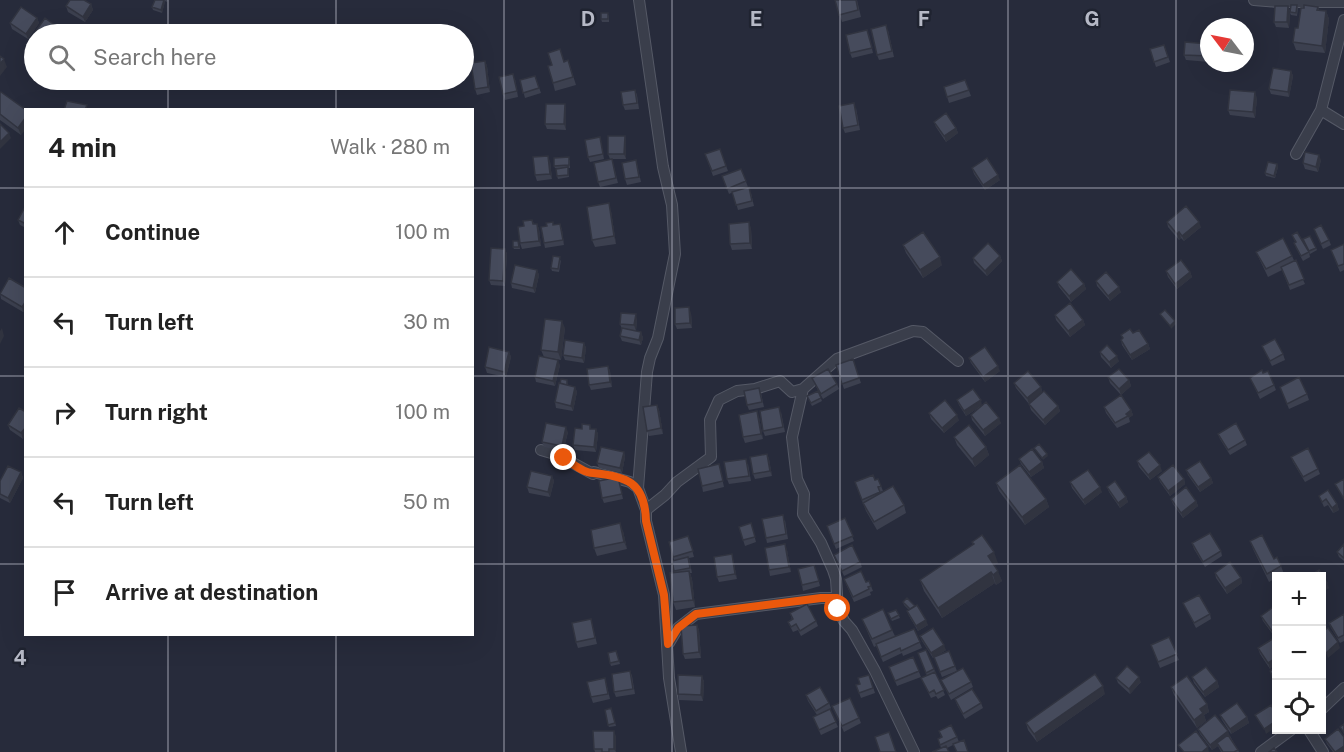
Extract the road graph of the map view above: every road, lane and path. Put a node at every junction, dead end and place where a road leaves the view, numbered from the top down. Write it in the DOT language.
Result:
graph roads {
  1 [pos="639,0"];
  2 [pos="1254,0"];
  3 [pos="1344,2"];
  4 [pos="1344,20"];
  5 [pos="1321,110"];
  6 [pos="1344,124"];
  7 [pos="1296,154"];
  8 [pos="958,362"];
  9 [pos="803,389"];
  10 [pos="541,450"];
  11 [pos="638,488"];
  12 [pos="646,510"];
  13 [pos="837,598"];
  14 [pos="668,644"];
  15 [pos="1344,688"];
  16 [pos="1326,705"];
  17 [pos="1284,734"];
  18 [pos="1312,734"];
  19 [pos="681,752"];
  20 [pos="914,752"];
  21 [pos="1260,752"];
  22 [pos="1323,752"];
  1 -- 11 [label="street"];
  2 -- 3 [label="street"];
  4 -- 5 [label="street"];
  5 -- 6 [label="street"];
  5 -- 7 [label="street"];
  8 -- 9 [label="street"];
  9 -- 12 [label="street"];
  9 -- 13 [label="street"];
  10 -- 11 [label="street"];
  11 -- 12 [label="street"];
  12 -- 14 [label="street"];
  13 -- 14 [label="street"];
  13 -- 20 [label="street"];
  14 -- 19 [label="street"];
  15 -- 16 [label="street"];
  17 -- 21 [label="street"];
  18 -- 22 [label="street"];
}
